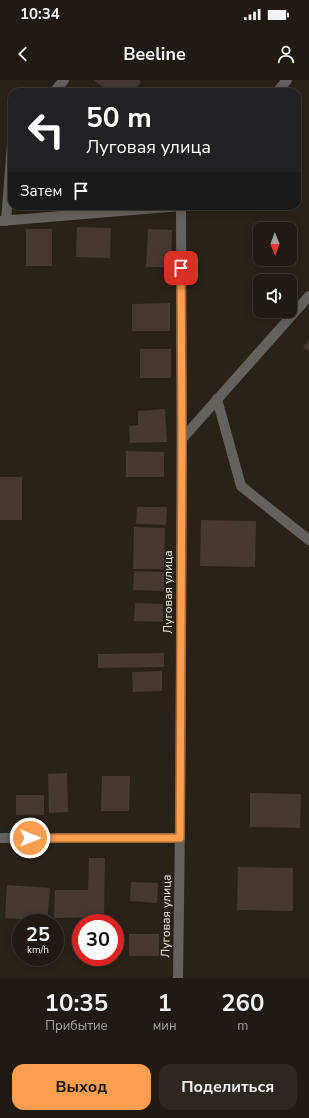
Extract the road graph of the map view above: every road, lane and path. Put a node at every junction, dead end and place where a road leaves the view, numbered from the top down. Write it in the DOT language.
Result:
graph roads {
  1 [pos="64,80"];
  2 [pos="287,80"];
  3 [pos="57,88"];
  4 [pos="280,88"];
  5 [pos="8,178"];
  6 [pos="134,210"];
  7 [pos="181,210"];
  8 [pos="3,221"];
  9 [pos="309,296"];
  10 [pos="217,399"];
  11 [pos="182,439"];
  12 [pos="308,537"];
  13 [pos="0,838"];
  14 [pos="180,838"];
  15 [pos="178,978"];
  1 -- 3 [label="street"];
  2 -- 4 [label="street"];
  5 -- 8 [label="street"];
  6 -- 8 [label="street"];
  7 -- 11 [label="street, Луговая улица"];
  9 -- 10 [label="street"];
  10 -- 11 [label="street"];
  10 -- 12 [label="street"];
  11 -- 14 [label="street, Луговая улица"];
  13 -- 14 [label="street"];
  14 -- 15 [label="street, Луговая улица"];
}
